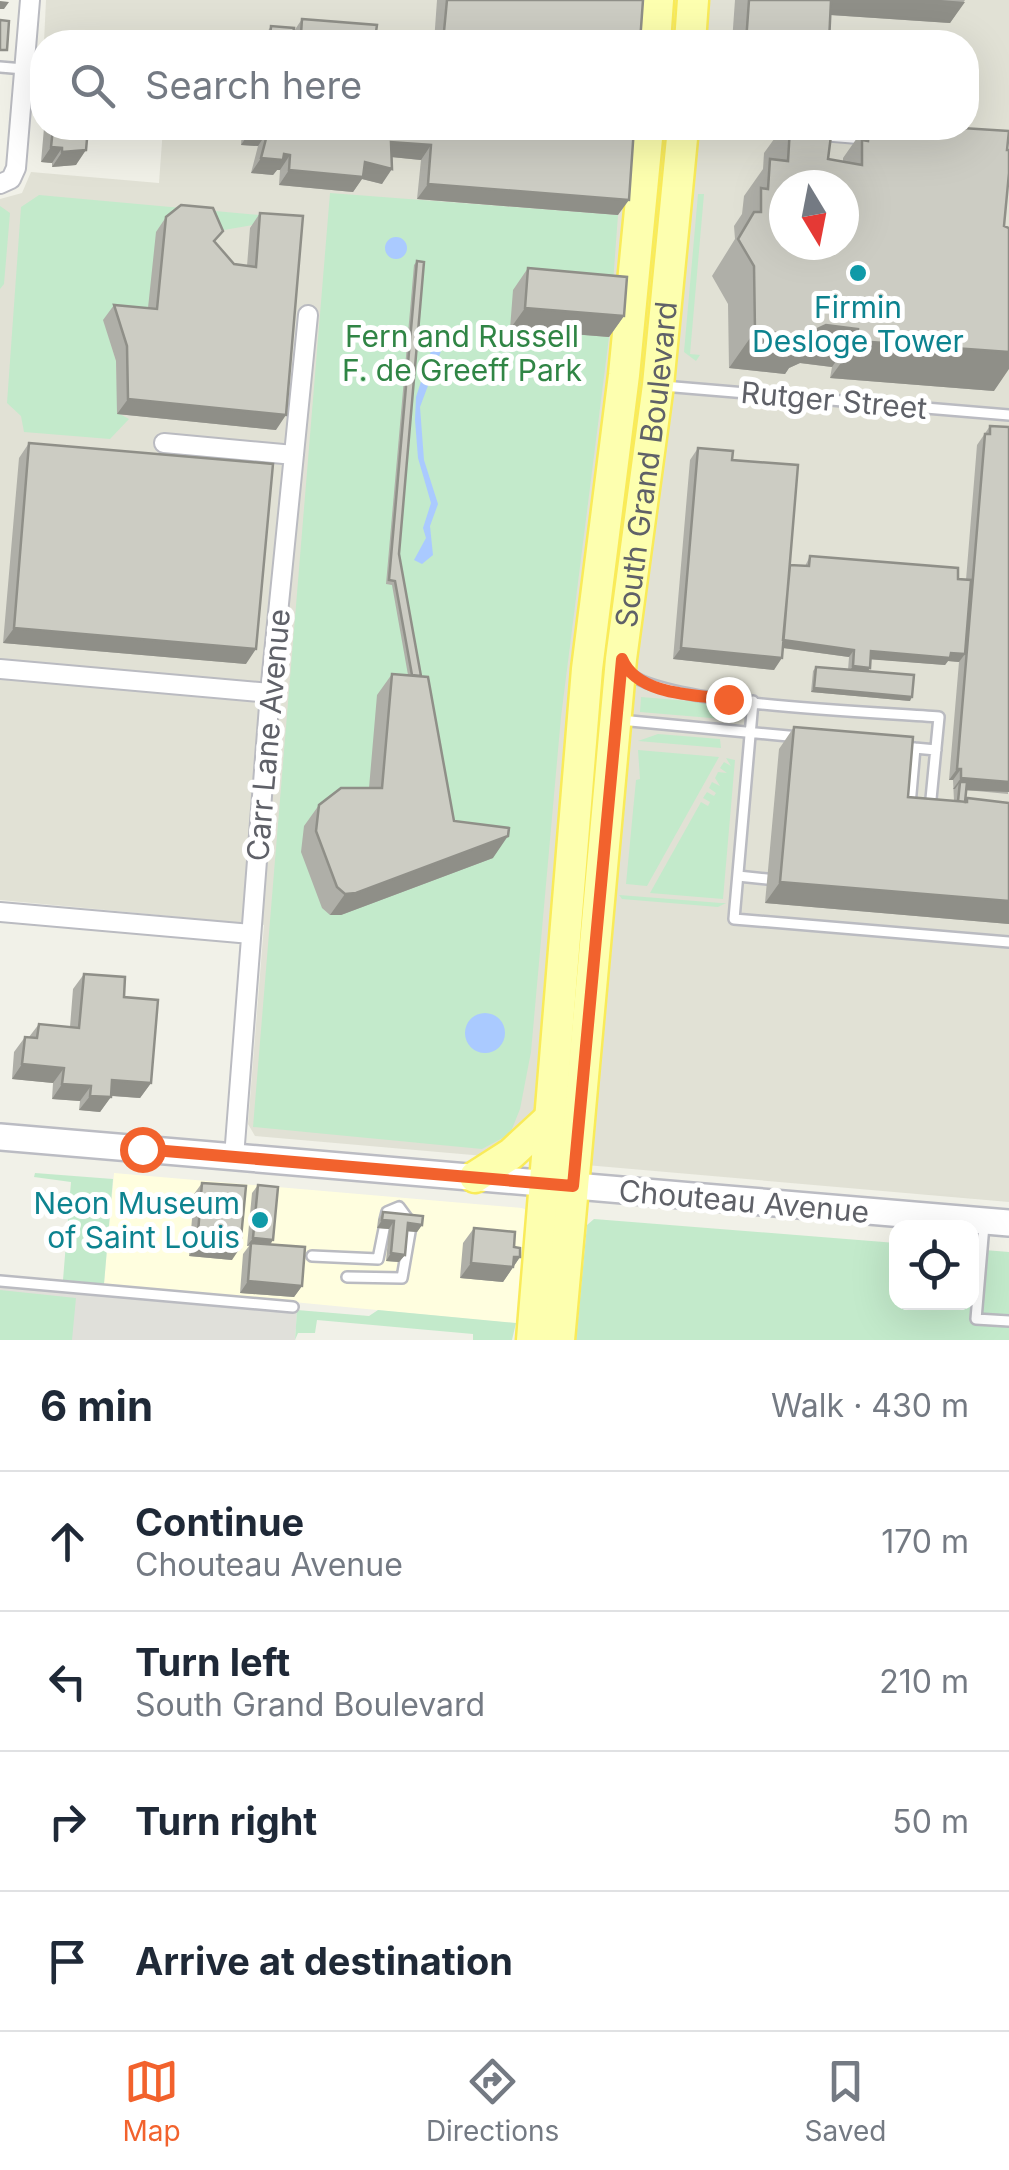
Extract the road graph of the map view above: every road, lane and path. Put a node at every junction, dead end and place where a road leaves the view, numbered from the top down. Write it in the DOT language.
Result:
graph roads {
  1 [pos="30,0"];
  2 [pos="658,0"];
  3 [pos="693,0"];
  4 [pos="656,30"];
  5 [pos="691,30"];
  6 [pos="0,66"];
  7 [pos="24,69"];
  8 [pos="647,140"];
  9 [pos="682,140"];
  10 [pos="4,182"];
  11 [pos="632,291"];
  12 [pos="308,315"];
  13 [pos="658,386"];
  14 [pos="1009,415"];
  15 [pos="164,443"];
  16 [pos="294,455"];
  17 [pos="593,609"];
  18 [pos="612,656"];
  19 [pos="0,669"];
  20 [pos="270,694"];
  21 [pos="753,701"];
  22 [pos="609,711"];
  23 [pos="750,732"];
  24 [pos="806,737"];
  25 [pos="897,746"];
  26 [pos="915,748"];
  27 [pos="936,750"];
  28 [pos="908,820"];
  29 [pos="928,822"];
  30 [pos="738,876"];
  31 [pos="767,879"];
  32 [pos="0,912"];
  33 [pos="251,934"];
  34 [pos="1009,942"];
  35 [pos="550,1118"];
  36 [pos="0,1137"];
  37 [pos="234,1157"];
  38 [pos="474,1177"];
  39 [pos="559,1185"];
  40 [pos="997,1222"];
  41 [pos="312,1256"];
  42 [pos="346,1276"];
  43 [pos="0,1281"];
  44 [pos="293,1306"];
  45 [pos="1009,1322"];
  46 [pos="532,1340"];
  47 [pos="559,1340"];
  1 -- 7 [label="street"];
  2 -- 4 [label="main road"];
  3 -- 5 [label="main road"];
  6 -- 7 [label="lane"];
  7 -- 10 [label="street"];
  8 -- 11 [label="main road, South Grand Boulevard"];
  9 -- 13 [label="main road, South Grand Boulevard"];
  11 -- 13 [label="main road"];
  11 -- 17 [label="main road, South Grand Boulevard"];
  12 -- 16 [label="street, Carr Lane Avenue"];
  13 -- 14 [label="lane, Rutger Street"];
  13 -- 18 [label="main road, South Grand Boulevard"];
  15 -- 16 [label="street"];
  16 -- 20 [label="street, Carr Lane Avenue"];
  17 -- 18 [label="lane"];
  17 -- 35 [label="main road, South Grand Boulevard"];
  18 -- 21 [label="lane"];
  18 -- 22 [label="main road, South Grand Boulevard"];
  19 -- 20 [label="street"];
  20 -- 33 [label="street, Carr Lane Avenue"];
  21 -- 23 [label="lane"];
  21 -- 27 [label="lane"];
  22 -- 23 [label="lane"];
  22 -- 39 [label="main road, South Grand Boulevard"];
  23 -- 24 [label="lane"];
  23 -- 30 [label="lane"];
  25 -- 26 [label="lane"];
  26 -- 27 [label="lane"];
  26 -- 28 [label="lane"];
  27 -- 29 [label="lane"];
  30 -- 31 [label="lane"];
  30 -- 34 [label="lane"];
  32 -- 33 [label="street"];
  33 -- 37 [label="street, Carr Lane Avenue"];
  35 -- 38 [label="main road"];
  35 -- 39 [label="main road, South Grand Boulevard"];
  36 -- 37 [label="main road, Chouteau Avenue"];
  37 -- 38 [label="main road, Chouteau Avenue"];
  38 -- 39 [label="main road, Chouteau Avenue"];
  39 -- 40 [label="main road, Chouteau Avenue"];
  39 -- 46 [label="main road, South Grand Boulevard"];
  39 -- 47 [label="main road, South Grand Boulevard"];
  40 -- 45 [label="lane"];
  41 -- 42 [label="lane"];
  43 -- 44 [label="lane"];
}
